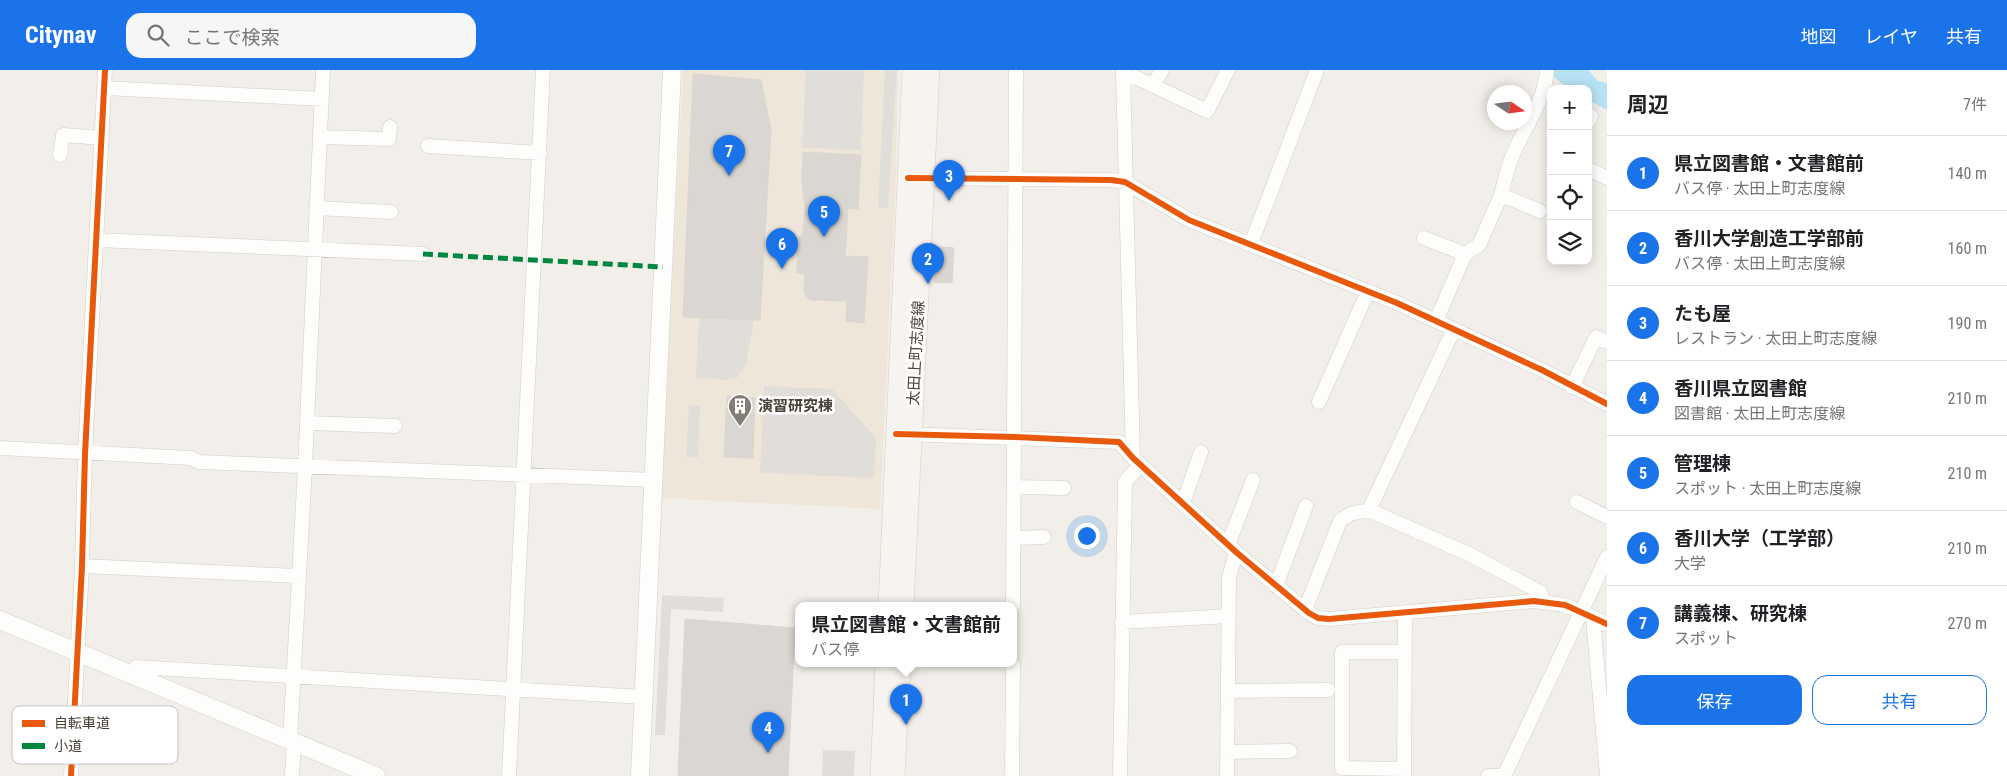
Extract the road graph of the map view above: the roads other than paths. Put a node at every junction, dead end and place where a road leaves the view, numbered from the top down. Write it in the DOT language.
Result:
graph roads {
  1 [pos="105,70"];
  2 [pos="323,70"];
  3 [pos="543,70"];
  4 [pos="672,70"];
  5 [pos="912,70"];
  6 [pos="930,70"];
  7 [pos="1016,70"];
  8 [pos="1162,70"];
  9 [pos="1228,70"];
  10 [pos="1317,70"];
  11 [pos="1123,74"];
  12 [pos="1546,76"];
  13 [pos="1153,86"];
  14 [pos="105,88"];
  15 [pos="322,100"];
  16 [pos="390,127"];
  17 [pos="320,137"];
  18 [pos="102,138"];
  19 [pos="428,146"];
  20 [pos="540,153"];
  21 [pos="60,155"];
  22 [pos="1592,171"];
  23 [pos="916,178"];
  24 [pos="1607,178"];
  25 [pos="1016,179"];
  26 [pos="1125,182"];
  27 [pos="1501,195"];
  28 [pos="316,208"];
  29 [pos="1540,211"];
  30 [pos="391,212"];
  31 [pos="1424,238"];
  32 [pos="97,240"];
  33 [pos="1251,244"];
  34 [pos="314,248"];
  35 [pos="423,254"];
  36 [pos="1465,254"];
  37 [pos="1368,291"];
  38 [pos="1436,321"];
  39 [pos="1454,329"];
  40 [pos="1607,342"];
  41 [pos="1572,386"];
  42 [pos="1318,402"];
  43 [pos="1607,404"];
  44 [pos="307,423"];
  45 [pos="395,426"];
  46 [pos="904,434"];
  47 [pos="1014,437"];
  48 [pos="0,448"];
  49 [pos="1201,452"];
  50 [pos="85,454"];
  51 [pos="1137,461"];
  52 [pos="305,467"];
  53 [pos="525,475"];
  54 [pos="653,480"];
  55 [pos="1253,480"];
  56 [pos="1014,487"];
  57 [pos="1064,488"];
  58 [pos="1577,502"];
  59 [pos="1182,503"];
  60 [pos="1306,506"];
  61 [pos="1369,510"];
  62 [pos="1607,517"];
  63 [pos="1044,537"];
  64 [pos="1014,538"];
  65 [pos="1232,549"];
  66 [pos="1607,557"];
  67 [pos="82,566"];
  68 [pos="298,576"];
  69 [pos="1276,586"];
  70 [pos="888,602"];
  71 [pos="904,602"];
  72 [pos="1013,602"];
  73 [pos="1544,602"];
  74 [pos="1305,610"];
  75 [pos="1405,612"];
  76 [pos="1581,612"];
  77 [pos="1229,616"];
  78 [pos="1593,619"];
  79 [pos="0,620"];
  80 [pos="1122,622"];
  81 [pos="1607,624"];
  82 [pos="78,652"];
  83 [pos="1405,652"];
  84 [pos="885,667"];
  85 [pos="901,667"];
  86 [pos="1013,667"];
  87 [pos="133,675"];
  88 [pos="293,676"];
  89 [pos="513,690"];
  90 [pos="1328,690"];
  91 [pos="1228,691"];
  92 [pos="643,697"];
  93 [pos="75,706"];
  94 [pos="292,741"];
  95 [pos="1290,751"];
  96 [pos="1227,752"];
  97 [pos="1404,772"];
  98 [pos="292,776"];
  99 [pos="376,776"];
  100 [pos="509,776"];
  101 [pos="640,776"];
  102 [pos="880,776"];
  103 [pos="895,776"];
  104 [pos="1012,776"];
  105 [pos="1120,776"];
  106 [pos="1227,776"];
  107 [pos="1488,776"];
  108 [pos="1504,776"];
  109 [pos="1607,776"];
  1 -- 14 [label="street"];
  2 -- 15 [label="street"];
  3 -- 20 [label="street"];
  4 -- 54 [label="street"];
  5 -- 23 [label="main road, 太田上町志度線"];
  6 -- 23 [label="main road, 太田上町志度線"];
  7 -- 25 [label="street"];
  8 -- 13 [label="street"];
  9 -- 13 [label="street"];
  10 -- 33 [label="street"];
  11 -- 13 [label="street"];
  11 -- 26 [label="street"];
  12 -- 27 [label="street"];
  14 -- 15 [label="street"];
  14 -- 18 [label="street"];
  15 -- 17 [label="street"];
  16 -- 17 [label="street"];
  17 -- 28 [label="street"];
  18 -- 21 [label="street"];
  18 -- 32 [label="street"];
  19 -- 20 [label="street"];
  20 -- 53 [label="street"];
  22 -- 24 [label="street"];
  23 -- 25 [label="street"];
  23 -- 46 [label="main road, 太田上町志度線"];
  25 -- 26 [label="street"];
  25 -- 47 [label="street"];
  26 -- 33 [label="street"];
  26 -- 51 [label="street"];
  27 -- 29 [label="street"];
  27 -- 36 [label="street"];
  28 -- 30 [label="street"];
  28 -- 34 [label="street"];
  31 -- 36 [label="street"];
  32 -- 34 [label="street"];
  32 -- 50 [label="street"];
  33 -- 37 [label="street"];
  34 -- 35 [label="street"];
  34 -- 44 [label="street"];
  36 -- 38 [label="street"];
  37 -- 38 [label="street"];
  37 -- 42 [label="street"];
  38 -- 39 [label="street"];
  39 -- 41 [label="street"];
  39 -- 61 [label="street"];
  40 -- 41 [label="street"];
  41 -- 43 [label="street"];
  44 -- 45 [label="street"];
  44 -- 52 [label="street"];
  46 -- 47 [label="street"];
  46 -- 70 [label="main road, 太田上町志度線"];
  46 -- 71 [label="main road, 太田上町志度線"];
  47 -- 51 [label="street"];
  47 -- 56 [label="street"];
  48 -- 50 [label="street"];
  49 -- 59 [label="street"];
  50 -- 52 [label="street"];
  50 -- 67 [label="street"];
  51 -- 59 [label="street"];
  51 -- 80 [label="street"];
  52 -- 53 [label="street"];
  52 -- 68 [label="street"];
  53 -- 54 [label="street"];
  53 -- 89 [label="street"];
  54 -- 92 [label="street"];
  55 -- 65 [label="street"];
  56 -- 57 [label="street"];
  56 -- 64 [label="street"];
  58 -- 62 [label="street"];
  59 -- 65 [label="street"];
  60 -- 69 [label="street"];
  61 -- 73 [label="street"];
  61 -- 74 [label="street"];
  63 -- 64 [label="street"];
  64 -- 72 [label="street"];
  65 -- 69 [label="street"];
  65 -- 77 [label="street"];
  66 -- 76 [label="street"];
  67 -- 68 [label="street"];
  67 -- 82 [label="street"];
  68 -- 88 [label="street"];
  69 -- 74 [label="street"];
  73 -- 75 [label="street"];
  73 -- 76 [label="street"];
  74 -- 75 [label="street"];
  75 -- 83 [label="street"];
  76 -- 78 [label="street"];
  76 -- 108 [label="street"];
  77 -- 80 [label="street"];
  77 -- 91 [label="street"];
  78 -- 81 [label="street"];
  78 -- 109 [label="street"];
  79 -- 82 [label="street"];
  80 -- 105 [label="street"];
  82 -- 87 [label="street"];
  82 -- 93 [label="street"];
  83 -- 97 [label="street"];
  83 -- 97 [label="street"];
  84 -- 102 [label="main road"];
  85 -- 103 [label="main road"];
  86 -- 104 [label="street"];
  87 -- 88 [label="street"];
  87 -- 94 [label="street"];
  88 -- 89 [label="street"];
  88 -- 94 [label="street"];
  89 -- 92 [label="street"];
  89 -- 100 [label="street"];
  90 -- 91 [label="street"];
  91 -- 96 [label="street"];
  92 -- 101 [label="street"];
  94 -- 98 [label="street"];
  94 -- 99 [label="street"];
  95 -- 96 [label="street"];
  96 -- 106 [label="street"];
  107 -- 108 [label="street"];
}
